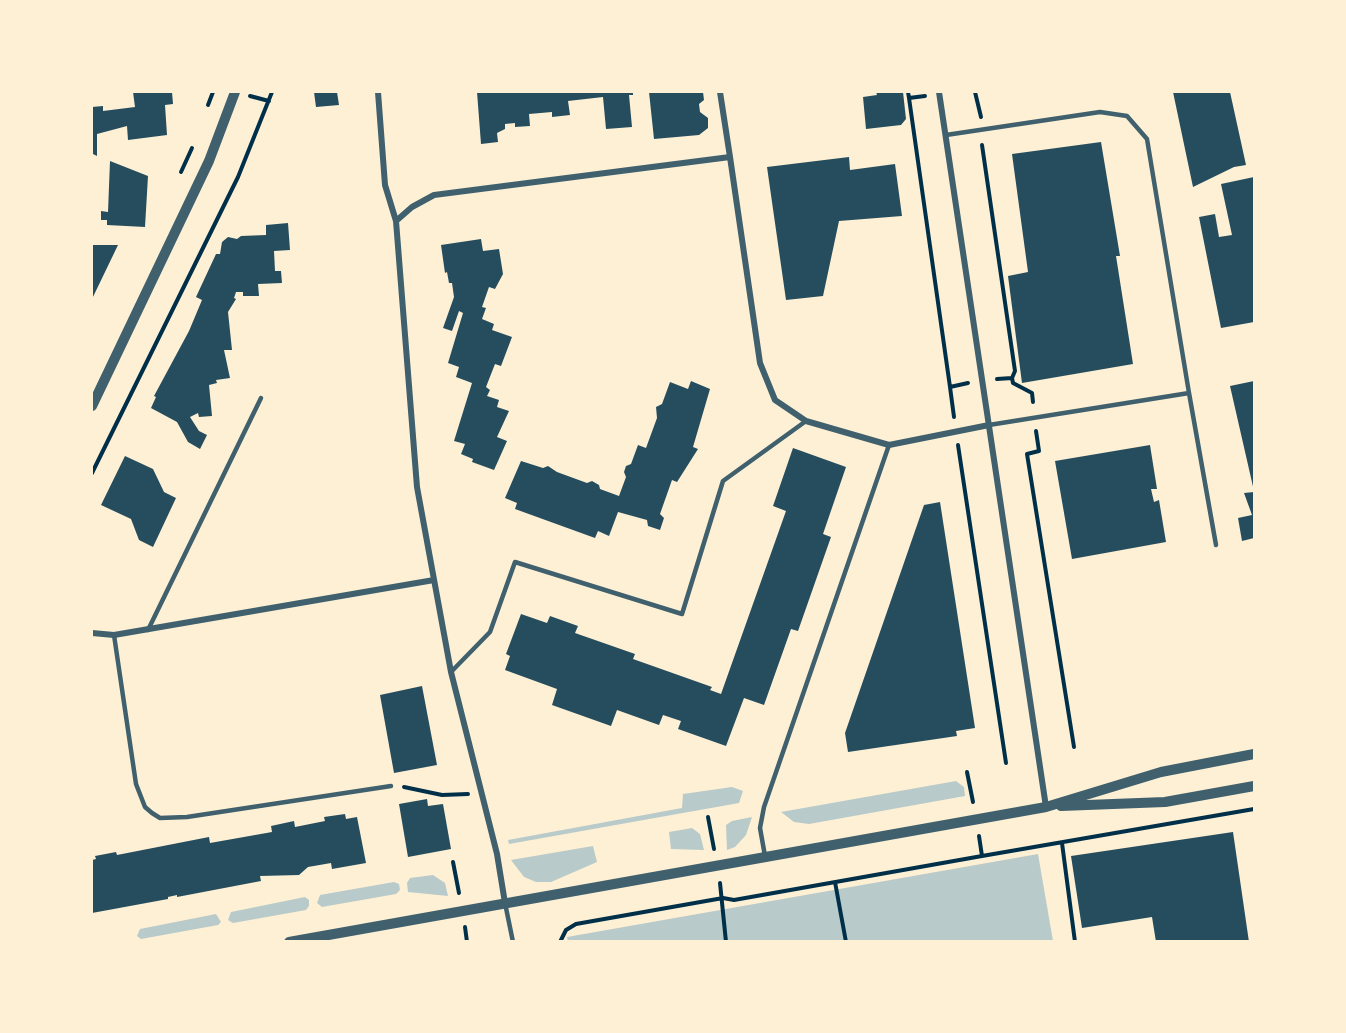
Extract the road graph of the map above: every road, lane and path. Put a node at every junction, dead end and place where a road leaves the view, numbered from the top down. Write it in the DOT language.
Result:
graph roads {
  1 [pos="235,92"];
  2 [pos="272,92"];
  3 [pos="378,92"];
  4 [pos="720,92"];
  5 [pos="939,92"];
  6 [pos="975,92"];
  7 [pos="909,98"];
  8 [pos="984,130"];
  9 [pos="946,135"];
  10 [pos="730,157"];
  11 [pos="396,220"];
  12 [pos="1012,378"];
  13 [pos="950,387"];
  14 [pos="1189,393"];
  15 [pos="261,399"];
  16 [pos="92,406"];
  17 [pos="806,421"];
  18 [pos="989,425"];
  19 [pos="889,445"];
  20 [pos="92,473"];
  21 [pos="1216,545"];
  22 [pos="434,580"];
  23 [pos="148,630"];
  24 [pos="92,633"];
  25 [pos="114,635"];
  26 [pos="451,672"];
  27 [pos="1254,754"];
  28 [pos="967,772"];
  29 [pos="392,786"];
  30 [pos="1254,786"];
  31 [pos="481,793"];
  32 [pos="1046,807"];
  33 [pos="1254,809"];
  34 [pos="708,817"];
  35 [pos="977,819"];
  36 [pos="1062,843"];
  37 [pos="714,849"];
  38 [pos="765,856"];
  39 [pos="982,856"];
  40 [pos="835,882"];
  41 [pos="723,898"];
  42 [pos="505,903"];
  43 [pos="289,942"];
  44 [pos="513,942"];
  45 [pos="560,942"];
  46 [pos="726,942"];
  47 [pos="846,942"];
  48 [pos="1075,942"];
  1 -- 16 [label="street"];
  2 -- 20 [label="path"];
  3 -- 11 [label="street"];
  4 -- 10 [label="street"];
  5 -- 9 [label="street"];
  6 -- 8 [label="path"];
  7 -- 13 [label="path"];
  8 -- 9 [label="lane"];
  8 -- 12 [label="path"];
  8 -- 14 [label="lane"];
  9 -- 18 [label="street"];
  10 -- 11 [label="street"];
  10 -- 17 [label="street"];
  11 -- 22 [label="street"];
  14 -- 18 [label="lane"];
  14 -- 21 [label="lane"];
  15 -- 23 [label="lane"];
  17 -- 19 [label="street"];
  17 -- 26 [label="lane"];
  18 -- 19 [label="street"];
  18 -- 32 [label="street"];
  19 -- 38 [label="lane"];
  22 -- 23 [label="street"];
  22 -- 26 [label="street"];
  23 -- 25 [label="street"];
  24 -- 25 [label="street"];
  25 -- 29 [label="lane"];
  26 -- 31 [label="street"];
  27 -- 32 [label="street"];
  28 -- 35 [label="path"];
  29 -- 31 [label="path"];
  30 -- 32 [label="street"];
  31 -- 42 [label="street"];
  32 -- 35 [label="street"];
  33 -- 36 [label="path"];
  34 -- 37 [label="path"];
  35 -- 38 [label="street"];
  35 -- 39 [label="path"];
  36 -- 39 [label="path"];
  36 -- 48 [label="path"];
  38 -- 42 [label="street"];
  39 -- 40 [label="path"];
  40 -- 41 [label="path"];
  40 -- 47 [label="path"];
  41 -- 45 [label="path"];
  41 -- 46 [label="path"];
  42 -- 43 [label="street"];
  42 -- 44 [label="lane"];
}
